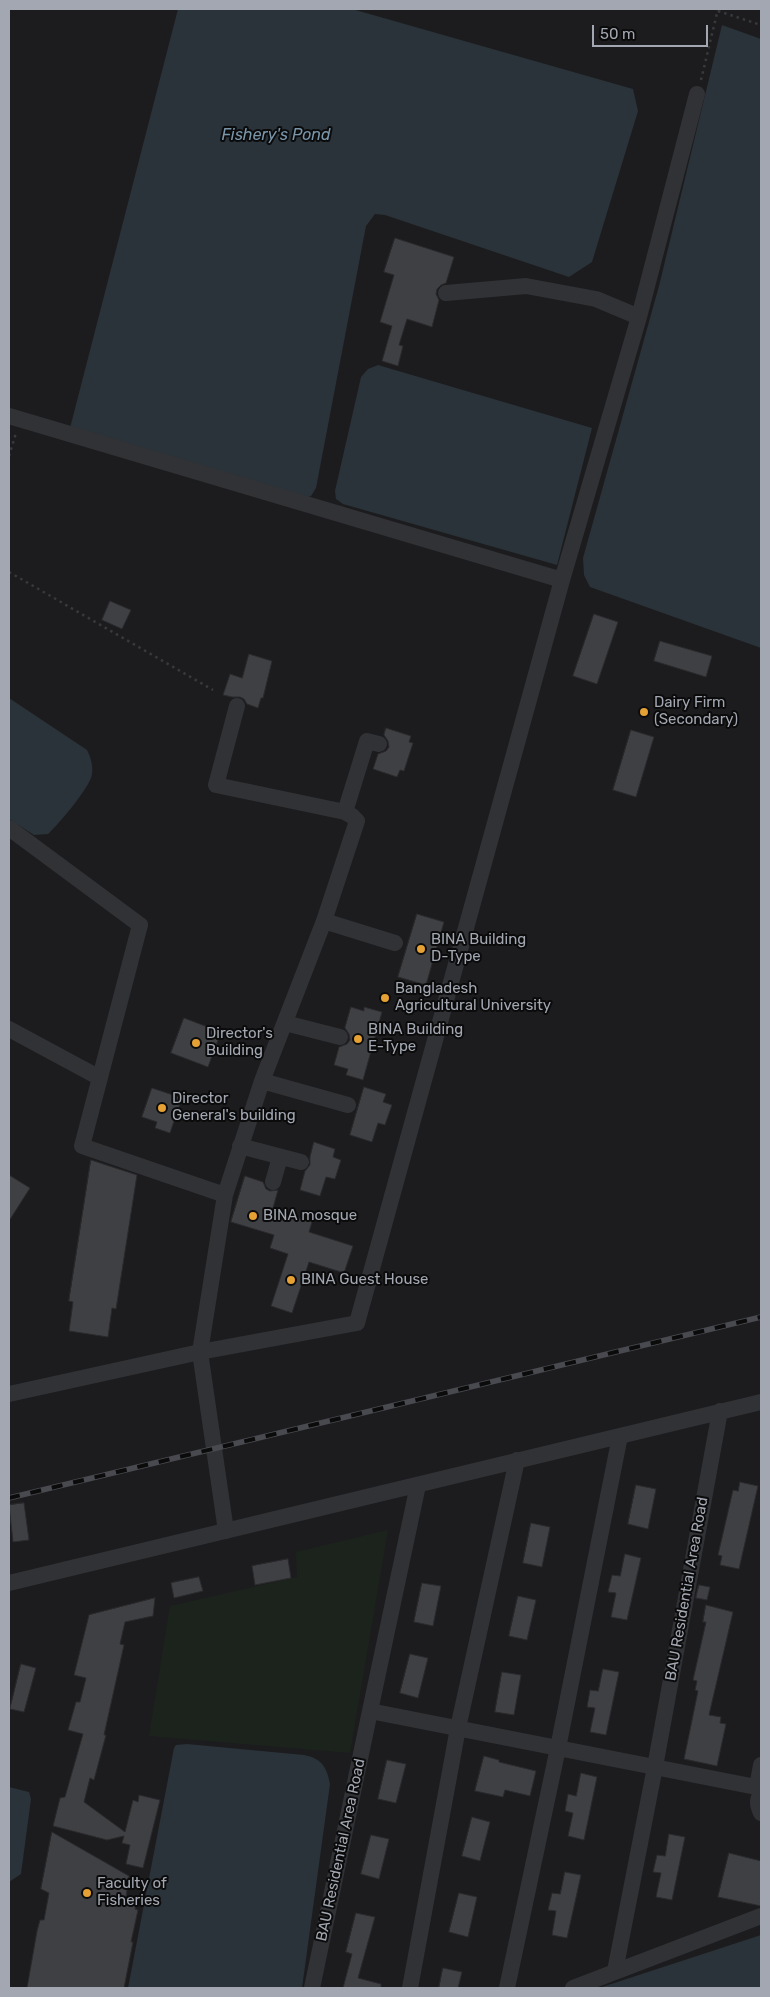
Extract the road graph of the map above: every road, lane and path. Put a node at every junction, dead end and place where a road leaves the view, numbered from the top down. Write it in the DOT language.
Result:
graph roads {
  1 [pos="718,10"];
  2 [pos="761,25"];
  3 [pos="698,94"];
  4 [pos="446,293"];
  5 [pos="639,318"];
  6 [pos="15,418"];
  7 [pos="9,456"];
  8 [pos="9,572"];
  9 [pos="562,580"];
  10 [pos="214,690"];
  11 [pos="237,706"];
  12 [pos="379,744"];
  13 [pos="344,812"];
  14 [pos="9,828"];
  15 [pos="324,921"];
  16 [pos="396,943"];
  17 [pos="285,1023"];
  18 [pos="9,1029"];
  19 [pos="340,1037"];
  20 [pos="100,1078"];
  21 [pos="262,1081"];
  22 [pos="348,1105"];
  23 [pos="240,1146"];
  24 [pos="280,1156"];
  25 [pos="300,1162"];
  26 [pos="272,1182"];
  27 [pos="225,1195"];
  28 [pos="200,1352"];
  29 [pos="9,1394"];
  30 [pos="761,1402"];
  31 [pos="720,1412"];
  32 [pos="620,1436"];
  33 [pos="517,1460"];
  34 [pos="418,1485"];
  35 [pos="226,1531"];
  36 [pos="9,1583"];
  37 [pos="370,1711"];
  38 [pos="458,1728"];
  39 [pos="558,1748"];
  40 [pos="761,1765"];
  41 [pos="655,1767"];
  42 [pos="760,1789"];
  43 [pos="761,1813"];
  44 [pos="761,1916"];
  45 [pos="615,1971"];
  46 [pos="312,1988"];
  47 [pos="410,1988"];
  48 [pos="507,1988"];
  49 [pos="573,1988"];
  1 -- 2 [label="path"];
  1 -- 3 [label="path"];
  3 -- 5 [label="street"];
  4 -- 5 [label="street"];
  5 -- 9 [label="street"];
  6 -- 7 [label="path"];
  6 -- 9 [label="street"];
  8 -- 10 [label="path"];
  9 -- 28 [label="street"];
  11 -- 13 [label="street"];
  12 -- 13 [label="street"];
  13 -- 15 [label="street"];
  14 -- 20 [label="street"];
  15 -- 16 [label="street"];
  15 -- 17 [label="street"];
  17 -- 19 [label="street"];
  17 -- 21 [label="street"];
  18 -- 20 [label="street"];
  20 -- 27 [label="street"];
  21 -- 22 [label="street"];
  21 -- 23 [label="street"];
  23 -- 24 [label="street"];
  23 -- 27 [label="street"];
  24 -- 25 [label="street"];
  24 -- 26 [label="street"];
  27 -- 28 [label="street"];
  28 -- 29 [label="street"];
  28 -- 35 [label="street"];
  30 -- 31 [label="street"];
  31 -- 32 [label="street"];
  31 -- 41 [label="street, BAU Residential Area Road"];
  32 -- 33 [label="street"];
  32 -- 39 [label="street"];
  33 -- 34 [label="street"];
  33 -- 38 [label="street"];
  34 -- 35 [label="street"];
  34 -- 37 [label="street, BAU Residential Area Road"];
  35 -- 36 [label="street"];
  37 -- 38 [label="street"];
  37 -- 46 [label="street, BAU Residential Area Road"];
  38 -- 39 [label="street"];
  38 -- 47 [label="street"];
  39 -- 41 [label="street"];
  39 -- 48 [label="street"];
  40 -- 42 [label="street"];
  41 -- 42 [label="street"];
  41 -- 45 [label="street, BAU Residential Area Road"];
  42 -- 43 [label="street"];
  44 -- 45 [label="street"];
  45 -- 49 [label="street"];
}
